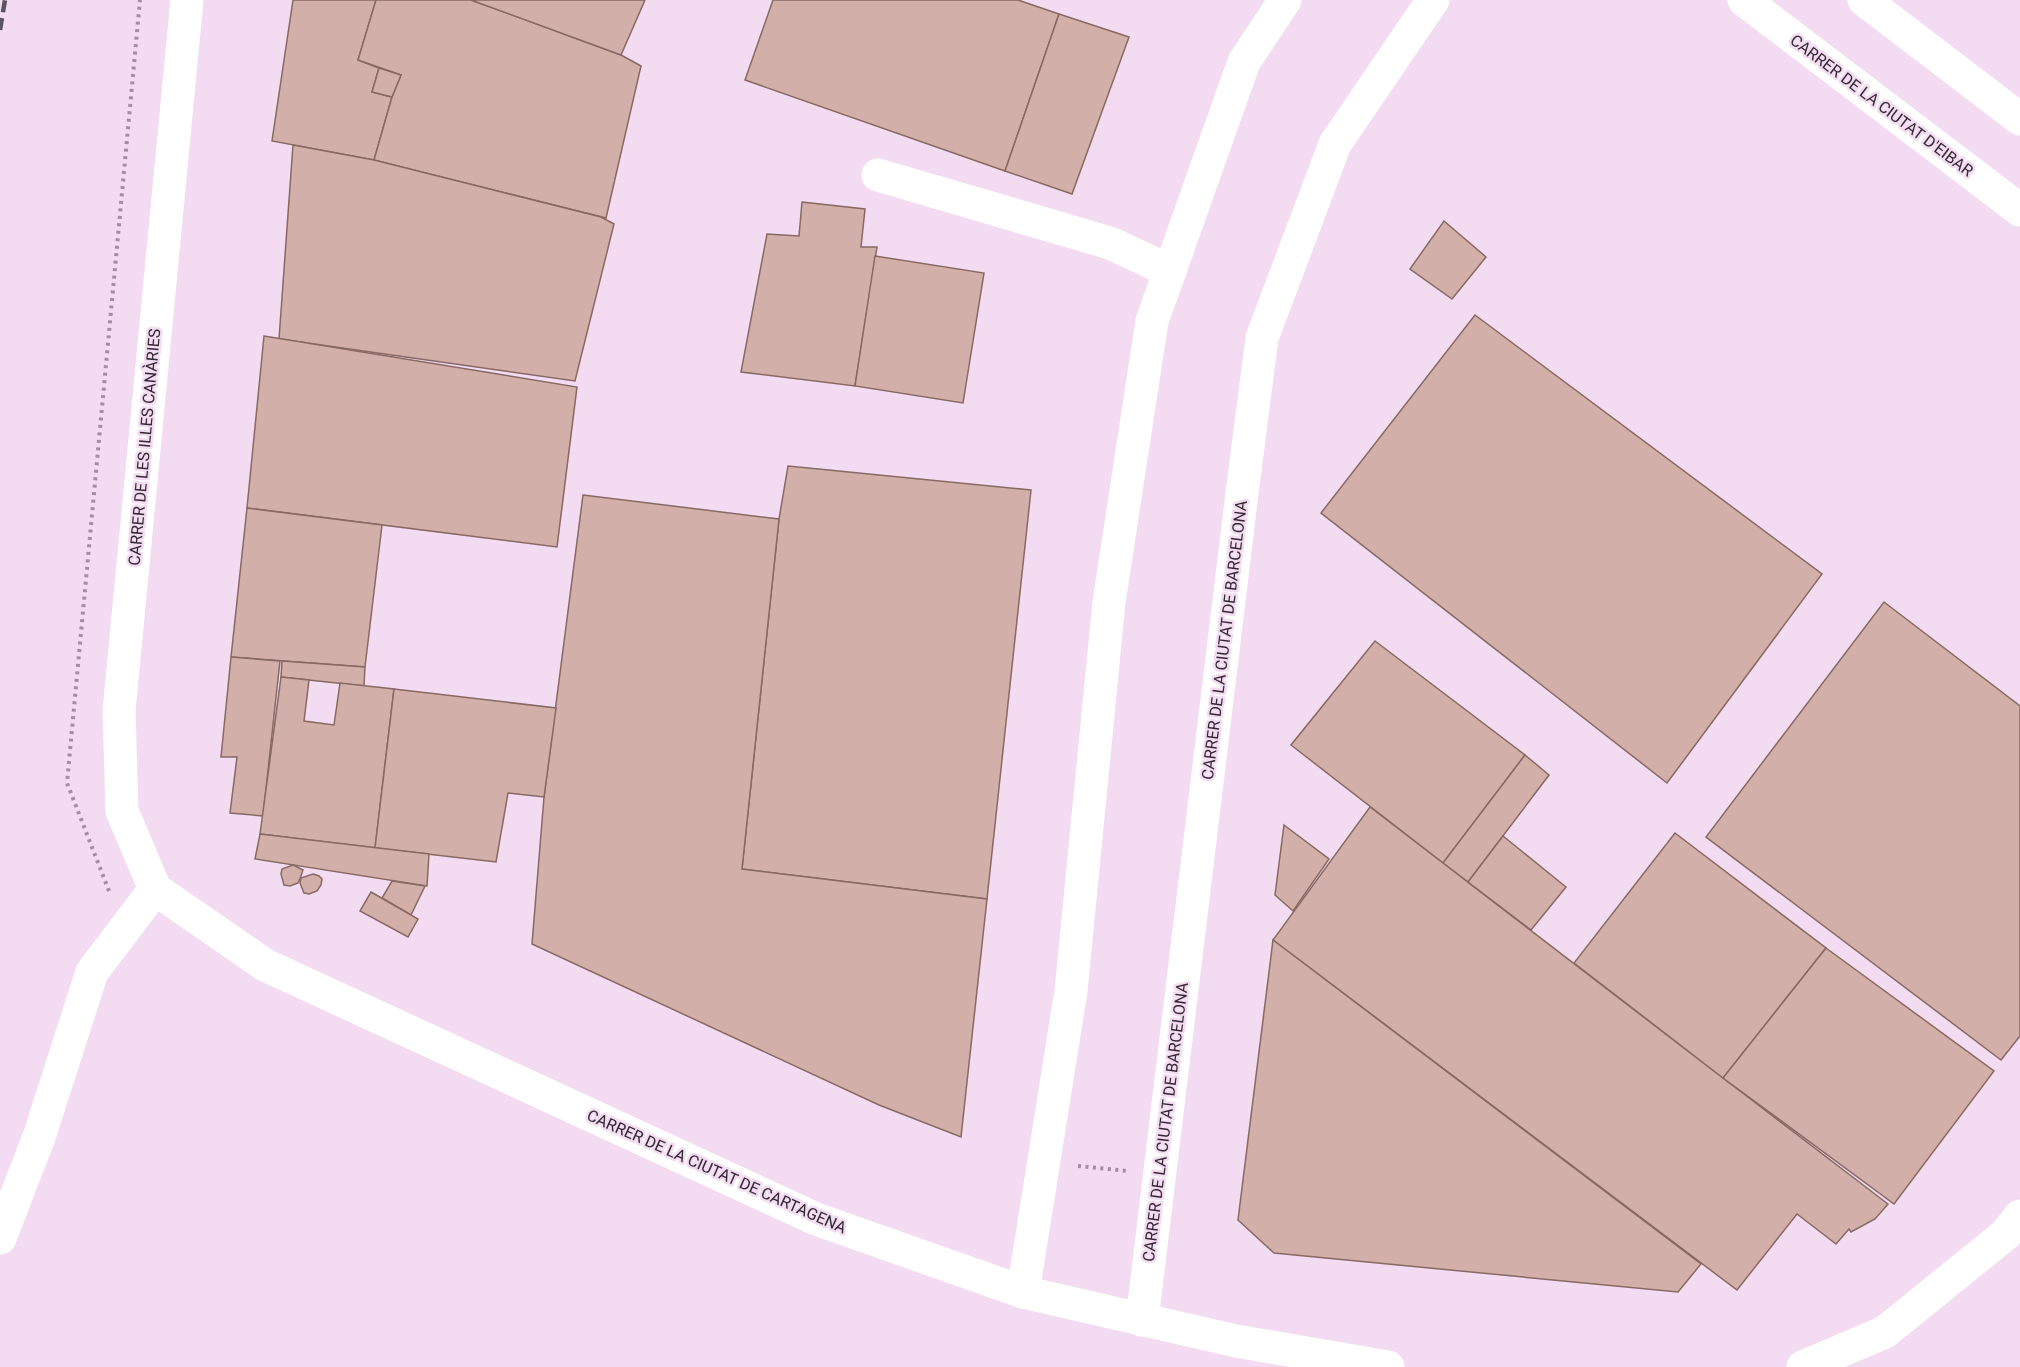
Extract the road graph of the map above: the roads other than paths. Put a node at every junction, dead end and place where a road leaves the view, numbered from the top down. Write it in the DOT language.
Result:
graph roads {
  1 [pos="187,0"];
  2 [pos="1285,0"];
  3 [pos="1433,0"];
  4 [pos="1744,0"];
  5 [pos="1864,0"];
  6 [pos="2020,119"];
  7 [pos="878,175"];
  8 [pos="2020,210"];
  9 [pos="1170,271"];
  10 [pos="155,889"];
  11 [pos="2020,1216"];
  12 [pos="0,1238"];
  13 [pos="1023,1292"];
  14 [pos="1142,1320"];
  15 [pos="1388,1367"];
  16 [pos="1803,1367"];
  1 -- 10 [label="street, CARRER DE LES ILLES CANÀRIES"];
  2 -- 9 [label="street"];
  3 -- 14 [label="street, CARRER DE LA CIUTAT DE BARCELONA"];
  4 -- 8 [label="street, CARRER DE LA CIUTAT D'EIBAR"];
  5 -- 6 [label="street"];
  7 -- 9 [label="street"];
  9 -- 13 [label="street"];
  10 -- 12 [label="street"];
  10 -- 13 [label="street, CARRER DE LA CIUTAT DE CARTAGENA"];
  11 -- 16 [label="street"];
  13 -- 14 [label="street, CARRER DE LA CIUTAT DE CARTAGENA"];
  14 -- 15 [label="street, CARRER DE LA CIUTAT DE CARTAGENA"];
}
